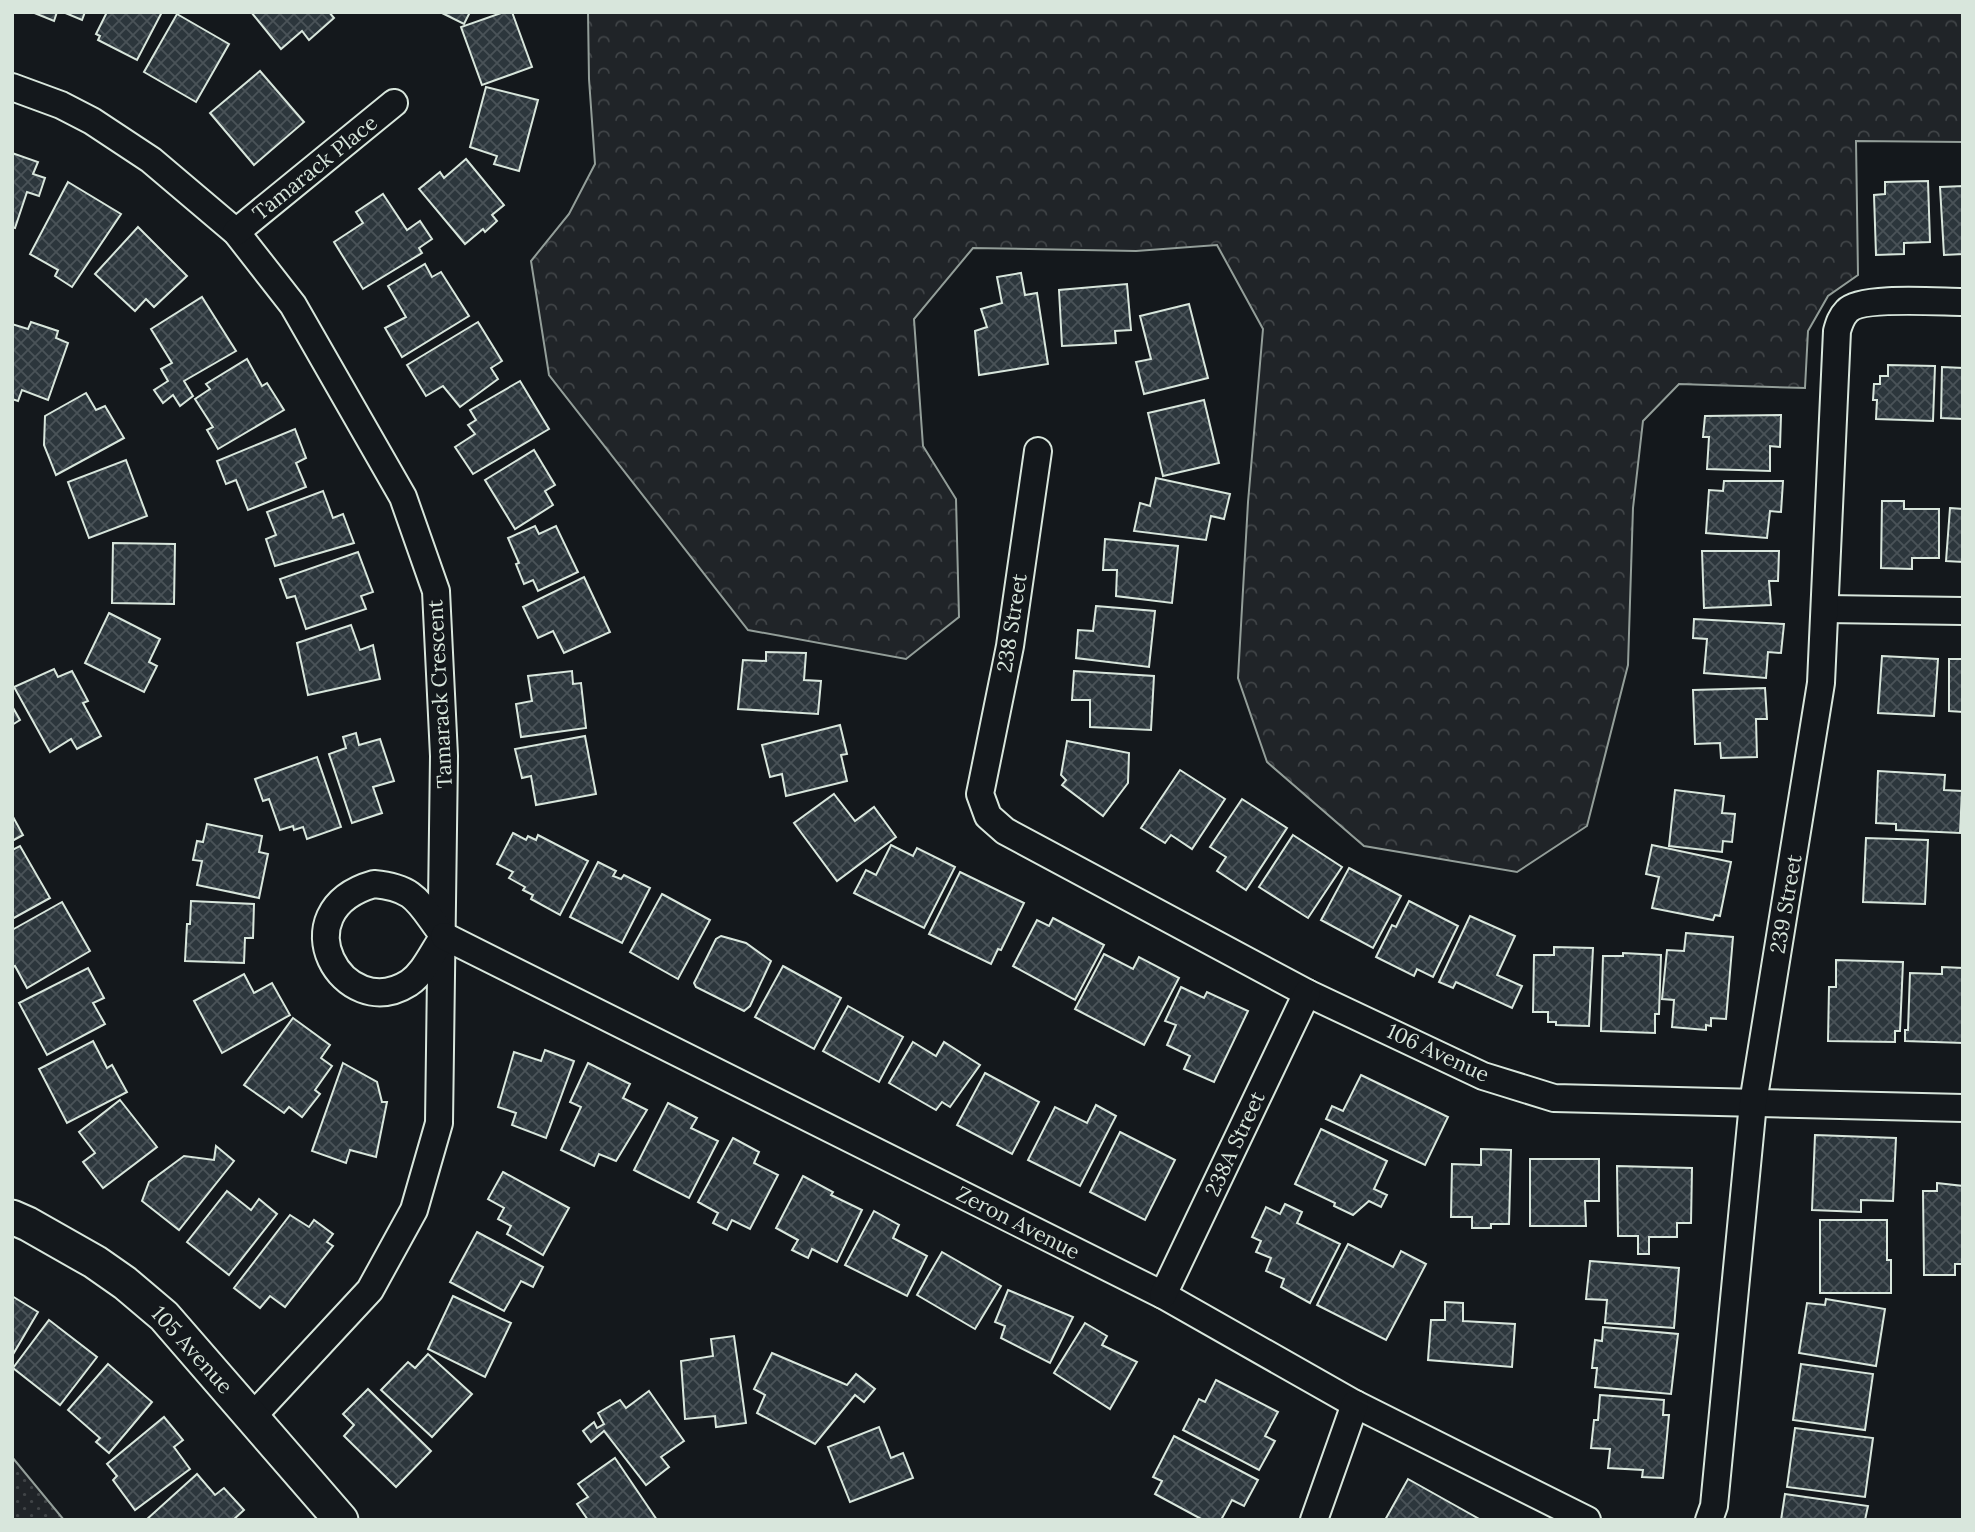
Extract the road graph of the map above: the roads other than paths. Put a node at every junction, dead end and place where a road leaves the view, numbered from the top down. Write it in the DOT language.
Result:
graph roads {
  1 [pos="12,87"];
  2 [pos="394,103"];
  3 [pos="236,232"];
  4 [pos="1963,302"];
  5 [pos="1038,452"];
  6 [pos="1826,609"];
  7 [pos="1963,611"];
  8 [pos="980,794"];
  9 [pos="443,936"];
  10 [pos="1307,993"];
  11 [pos="1753,1104"];
  12 [pos="1963,1108"];
  13 [pos="12,1217"];
  14 [pos="1163,1295"];
  15 [pos="1355,1404"];
  16 [pos="252,1417"];
  17 [pos="341,1520"];
  18 [pos="1314,1520"];
  19 [pos="1587,1520"];
  20 [pos="1709,1520"];
  1 -- 3 [label="street, Tamarack Crescent"];
  2 -- 3 [label="street, Tamarack Place"];
  3 -- 9 [label="street, Tamarack Crescent"];
  4 -- 6 [label="street, 239 Street"];
  5 -- 8 [label="street, 238 Street"];
  6 -- 7 [label="street"];
  6 -- 11 [label="street, 239 Street"];
  8 -- 10 [label="street, 106 Avenue"];
  9 -- 9 [label="street"];
  9 -- 14 [label="street, Zeron Avenue"];
  9 -- 16 [label="street, Tamarack Crescent"];
  10 -- 11 [label="street, 106 Avenue"];
  10 -- 14 [label="street, 238A Street"];
  11 -- 12 [label="street, 106 Avenue"];
  11 -- 20 [label="street, 239 Street"];
  13 -- 16 [label="street, 105 Avenue"];
  14 -- 15 [label="street, Zeron Avenue"];
  15 -- 18 [label="street"];
  15 -- 19 [label="street, Zeron Avenue"];
  16 -- 17 [label="street, 105 Avenue"];
}
